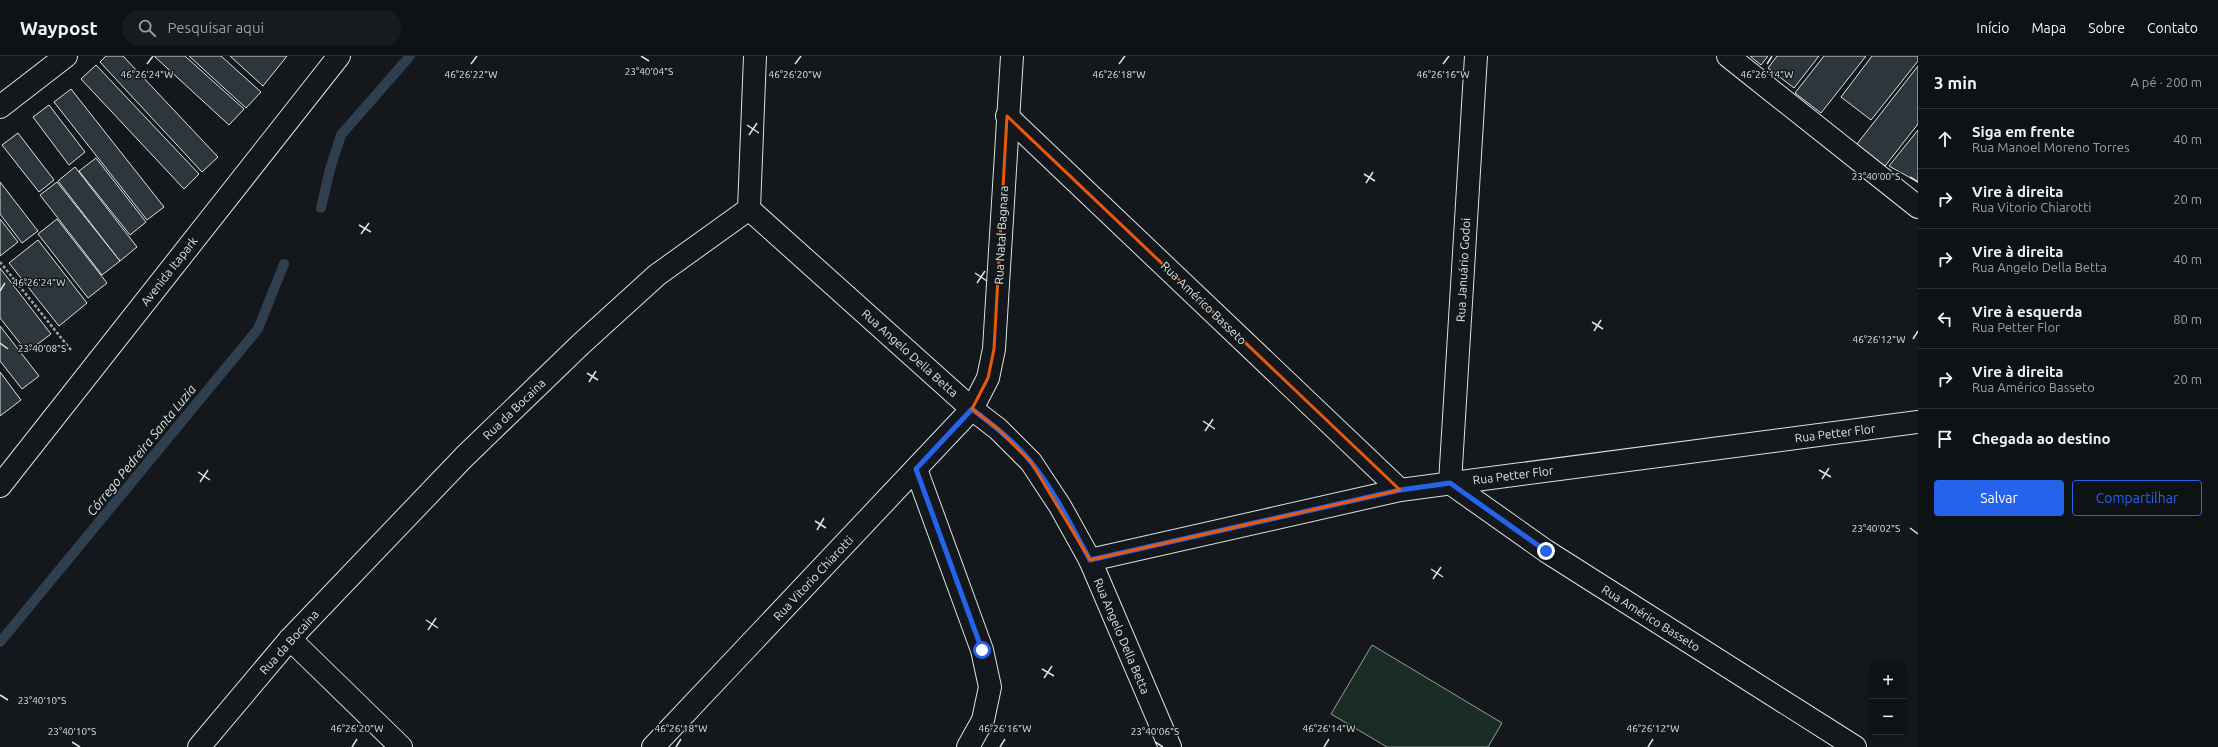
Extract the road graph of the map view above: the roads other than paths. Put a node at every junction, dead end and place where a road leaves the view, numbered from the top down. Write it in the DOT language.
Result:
graph roads {
  1 [pos="66,56"];
  2 [pos="339,56"];
  3 [pos="755,56"];
  4 [pos="1012,56"];
  5 [pos="1476,56"];
  6 [pos="1728,56"];
  7 [pos="0,107"];
  8 [pos="1007,116"];
  9 [pos="1918,207"];
  10 [pos="749,208"];
  11 [pos="972,409"];
  12 [pos="1918,422"];
  13 [pos="916,469"];
  14 [pos="1450,483"];
  15 [pos="0,486"];
  16 [pos="1400,490"];
  17 [pos="1090,560"];
  18 [pos="290,639"];
  19 [pos="199,747"];
  20 [pos="401,747"];
  21 [pos="654,747"];
  22 [pos="968,747"];
  23 [pos="1170,747"];
  24 [pos="1855,747"];
  1 -- 7 [label="street"];
  2 -- 15 [label="street, Avenida Itapark"];
  3 -- 10 [label="street"];
  4 -- 8 [label="street, Rua Natal Bagnara"];
  5 -- 14 [label="street, Rua Januário Godoi"];
  6 -- 9 [label="street"];
  8 -- 11 [label="street, Rua Natal Bagnara"];
  8 -- 16 [label="street, Rua Américo Basseto"];
  10 -- 11 [label="street, Rua Angelo Della Betta"];
  10 -- 18 [label="street, Rua da Bocaina"];
  11 -- 13 [label="street, Rua Vitorio Chiarotti"];
  11 -- 17 [label="street, Rua Angelo Della Betta"];
  12 -- 14 [label="street, Rua Petter Flor"];
  13 -- 21 [label="street, Rua Vitorio Chiarotti"];
  13 -- 22 [label="street"];
  14 -- 16 [label="street, Rua Petter Flor"];
  14 -- 24 [label="street, Rua Américo Basseto"];
  16 -- 17 [label="street, Rua Petter Flor"];
  17 -- 23 [label="street, Rua Angelo Della Betta"];
  18 -- 19 [label="street, Rua da Bocaina"];
  18 -- 20 [label="street"];
}
